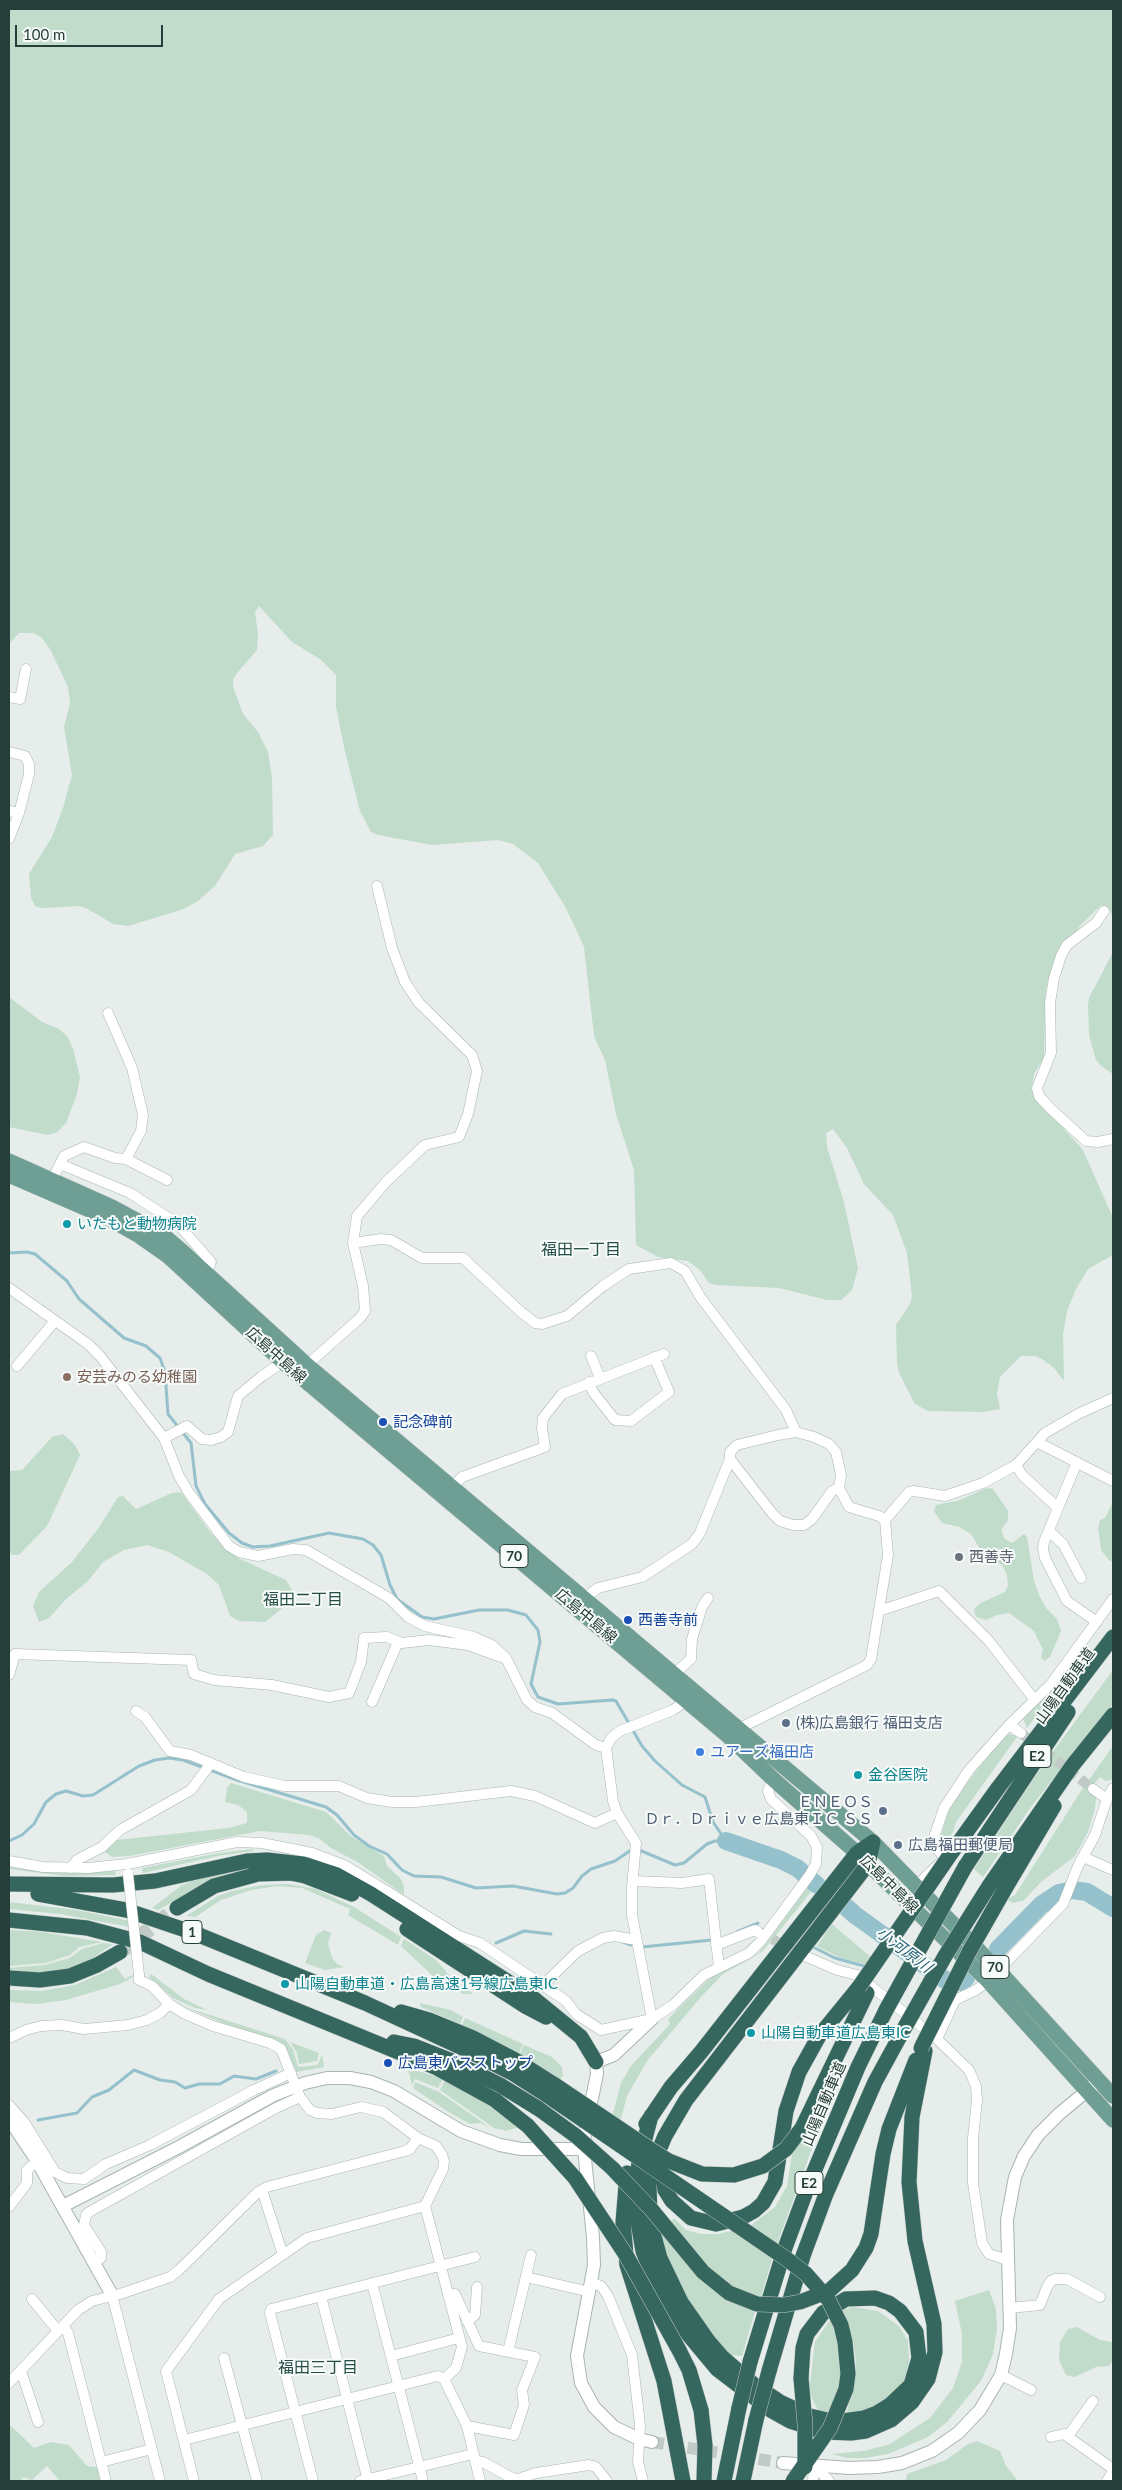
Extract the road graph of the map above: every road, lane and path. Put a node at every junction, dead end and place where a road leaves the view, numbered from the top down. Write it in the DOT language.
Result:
graph roads {
  1 [pos="26,668"];
  2 [pos="9,697"];
  3 [pos="9,752"];
  4 [pos="9,811"];
  5 [pos="19,813"];
  6 [pos="9,839"];
  7 [pos="377,886"];
  8 [pos="1104,911"];
  9 [pos="108,1013"];
  10 [pos="1113,1139"];
  11 [pos="126,1159"];
  12 [pos="9,1161"];
  13 [pos="60,1164"];
  14 [pos="9,1175"];
  15 [pos="52,1180"];
  16 [pos="167,1180"];
  17 [pos="353,1243"];
  18 [pos="203,1279"];
  19 [pos="9,1288"];
  20 [pos="56,1321"];
  21 [pos="591,1356"];
  22 [pos="283,1362"];
  23 [pos="17,1366"];
  24 [pos="303,1370"];
  25 [pos="600,1378"];
  26 [pos="589,1382"];
  27 [pos="1113,1398"];
  28 [pos="796,1432"];
  29 [pos="164,1438"];
  30 [pos="1037,1442"];
  31 [pos="730,1459"];
  32 [pos="1077,1462"];
  33 [pos="1016,1465"];
  34 [pos="1111,1480"];
  35 [pos="839,1488"];
  36 [pos="448,1492"];
  37 [pos="1058,1508"];
  38 [pos="885,1520"];
  39 [pos="1049,1531"];
  40 [pos="1081,1578"];
  41 [pos="708,1598"];
  42 [pos="1113,1599"];
  43 [pos="579,1602"];
  44 [pos="879,1611"];
  45 [pos="1097,1622"];
  46 [pos="1113,1637"];
  47 [pos="398,1642"];
  48 [pos="1113,1648"];
  49 [pos="506,1658"];
  50 [pos="674,1674"];
  51 [pos="9,1675"];
  52 [pos="692,1697"];
  53 [pos="1034,1699"];
  54 [pos="372,1702"];
  55 [pos="136,1711"];
  56 [pos="1113,1716"];
  57 [pos="1009,1725"];
  58 [pos="733,1731"];
  59 [pos="1021,1733"];
  60 [pos="606,1748"];
  61 [pos="211,1763"];
  62 [pos="773,1779"];
  63 [pos="1113,1788"];
  64 [pos="1093,1789"];
  65 [pos="1107,1799"];
  66 [pos="617,1813"];
  67 [pos="873,1842"];
  68 [pos="862,1858"];
  69 [pos="9,1862"];
  70 [pos="1080,1862"];
  71 [pos="70,1868"];
  72 [pos="128,1869"];
  73 [pos="1113,1870"];
  74 [pos="632,1880"];
  75 [pos="9,1884"];
  76 [pos="917,1885"];
  77 [pos="9,1891"];
  78 [pos="177,1908"];
  79 [pos="9,1920"];
  80 [pos="758,1932"];
  81 [pos="636,1940"];
  82 [pos="716,1945"];
  83 [pos="120,1952"];
  84 [pos="805,1956"];
  85 [pos="718,1967"];
  86 [pos="993,1976"];
  87 [pos="9,1978"];
  88 [pos="543,1985"];
  89 [pos="862,1990"];
  90 [pos="169,2004"];
  91 [pos="652,2019"];
  92 [pos="572,2030"];
  93 [pos="354,2032"];
  94 [pos="9,2038"];
  95 [pos="937,2039"];
  96 [pos="923,2050"];
  97 [pos="596,2062"];
  98 [pos="291,2073"];
  99 [pos="1099,2079"];
  100 [pos="298,2091"];
  101 [pos="1086,2092"];
  102 [pos="1113,2096"];
  103 [pos="547,2097"];
  104 [pos="9,2105"];
  105 [pos="651,2116"];
  106 [pos="9,2119"];
  107 [pos="1113,2120"];
  108 [pos="664,2136"];
  109 [pos="418,2138"];
  110 [pos="584,2150"];
  111 [pos="37,2161"];
  112 [pos="262,2190"];
  113 [pos="62,2206"];
  114 [pos="425,2206"];
  115 [pos="9,2207"];
  116 [pos="283,2254"];
  117 [pos="475,2256"];
  118 [pos="531,2256"];
  119 [pos="1008,2260"];
  120 [pos="94,2263"];
  121 [pos="441,2266"];
  122 [pos="526,2277"];
  123 [pos="372,2283"];
  124 [pos="477,2287"];
  125 [pos="591,2288"];
  126 [pos="112,2295"];
  127 [pos="448,2295"];
  128 [pos="322,2296"];
  129 [pos="1100,2297"];
  130 [pos="32,2299"];
  131 [pos="1010,2308"];
  132 [pos="467,2321"];
  133 [pos="60,2328"];
  134 [pos="459,2338"];
  135 [pos="508,2352"];
  136 [pos="391,2356"];
  137 [pos="224,2358"];
  138 [pos="21,2371"];
  139 [pos="1001,2375"];
  140 [pos="444,2379"];
  141 [pos="9,2383"];
  142 [pos="398,2385"];
  143 [pos="1031,2390"];
  144 [pos="348,2398"];
  145 [pos="1093,2401"];
  146 [pos="296,2412"];
  147 [pos="38,2422"];
  148 [pos="242,2425"];
  149 [pos="467,2426"];
  150 [pos="1068,2436"];
  151 [pos="1051,2437"];
  152 [pos="639,2439"];
  153 [pos="184,2440"];
  154 [pos="652,2442"];
  155 [pos="152,2449"];
  156 [pos="474,2457"];
  157 [pos="101,2462"];
  158 [pos="783,2464"];
  159 [pos="814,2465"];
  160 [pos="420,2466"];
  161 [pos="1113,2470"];
  162 [pos="106,2481"];
  163 [pos="160,2481"];
  164 [pos="194,2481"];
  165 [pos="257,2481"];
  166 [pos="313,2481"];
  167 [pos="365,2481"];
  168 [pos="423,2481"];
  169 [pos="480,2481"];
  170 [pos="607,2481"];
  171 [pos="643,2481"];
  172 [pos="683,2481"];
  173 [pos="704,2481"];
  174 [pos="724,2481"];
  175 [pos="743,2481"];
  176 [pos="793,2481"];
  177 [pos="804,2481"];
  178 [pos="813,2481"];
  179 [pos="829,2481"];
  180 [pos="1107,2481"];
  1 -- 2 [label="street"];
  3 -- 5 [label="street"];
  4 -- 5 [label="street"];
  5 -- 6 [label="street"];
  7 -- 17 [label="street"];
  8 -- 10 [label="street"];
  9 -- 11 [label="street"];
  11 -- 13 [label="street"];
  11 -- 16 [label="street"];
  12 -- 15 [label="main road, 広島中島線 / 70"];
  13 -- 15 [label="street"];
  13 -- 18 [label="street"];
  14 -- 18 [label="main road, 広島中島線 / 70"];
  15 -- 18 [label="main road, 広島中島線 / 70"];
  17 -- 24 [label="street"];
  17 -- 28 [label="street"];
  18 -- 22 [label="main road, 広島中島線 / 70"];
  18 -- 24 [label="main road, 広島中島線 / 70"];
  19 -- 20 [label="street"];
  20 -- 23 [label="street"];
  20 -- 29 [label="street"];
  21 -- 25 [label="street"];
  22 -- 24 [label="main road, 広島中島線 / 70"];
  22 -- 29 [label="street"];
  24 -- 36 [label="main road, 広島中島線 / 70"];
  25 -- 26 [label="street"];
  25 -- 26 [label="street"];
  26 -- 36 [label="street"];
  27 -- 30 [label="street"];
  28 -- 31 [label="street"];
  28 -- 35 [label="street"];
  29 -- 49 [label="street"];
  30 -- 32 [label="street"];
  30 -- 33 [label="street"];
  31 -- 35 [label="street"];
  31 -- 43 [label="street"];
  32 -- 34 [label="street"];
  32 -- 37 [label="street"];
  33 -- 37 [label="street"];
  33 -- 38 [label="street"];
  35 -- 38 [label="street"];
  36 -- 43 [label="main road, 広島中島線 / 70"];
  37 -- 39 [label="street"];
  38 -- 44 [label="street"];
  39 -- 40 [label="street"];
  39 -- 45 [label="street"];
  41 -- 50 [label="street"];
  42 -- 45 [label="street"];
  43 -- 50 [label="main road, 広島中島線 / 70"];
  43 -- 52 [label="main road, 広島中島線 / 70"];
  44 -- 53 [label="street"];
  44 -- 58 [label="street"];
  45 -- 53 [label="street"];
  46 -- 89 [label="highway, bridge"];
  47 -- 49 [label="street"];
  47 -- 51 [label="street"];
  47 -- 54 [label="street"];
  48 -- 174 [label="highway, 山陽自動車道 / E2, bridge"];
  49 -- 60 [label="street"];
  50 -- 52 [label="main road, 広島中島線 / 70"];
  52 -- 58 [label="main road, 広島中島線 / 70"];
  52 -- 60 [label="street"];
  53 -- 57 [label="street"];
  55 -- 61 [label="street"];
  56 -- 96 [label="highway, bridge"];
  56 -- 175 [label="highway, E2, bridge"];
  57 -- 59 [label="street"];
  57 -- 76 [label="street"];
  58 -- 62 [label="main road, 広島中島線 / 70"];
  58 -- 67 [label="main road, 広島中島線 / 70"];
  60 -- 66 [label="street"];
  61 -- 66 [label="street"];
  61 -- 71 [label="street"];
  62 -- 68 [label="main road, 広島中島線 / 70"];
  62 -- 85 [label="street"];
  63 -- 65 [label="street"];
  64 -- 65 [label="street"];
  65 -- 70 [label="street"];
  66 -- 74 [label="street"];
  67 -- 68 [label="highway"];
  67 -- 76 [label="main road, 広島中島線 / 70"];
  68 -- 86 [label="main road, 広島中島線 / 70"];
  68 -- 105 [label="highway"];
  68 -- 108 [label="highway"];
  69 -- 71 [label="street"];
  70 -- 73 [label="street"];
  70 -- 86 [label="street"];
  71 -- 72 [label="street"];
  72 -- 88 [label="street"];
  72 -- 90 [label="street, bridge"];
  74 -- 81 [label="street"];
  74 -- 82 [label="street"];
  75 -- 92 [label="highway"];
  76 -- 86 [label="main road, 広島中島線 / 70"];
  77 -- 103 [label="highway, 1"];
  78 -- 92 [label="highway"];
  79 -- 93 [label="highway, 1"];
  80 -- 82 [label="street"];
  81 -- 88 [label="street"];
  81 -- 91 [label="street"];
  82 -- 85 [label="street"];
  83 -- 87 [label="highway"];
  84 -- 95 [label="street"];
  85 -- 91 [label="street"];
  86 -- 95 [label="street"];
  86 -- 99 [label="main road, 広島中島線 / 70"];
  86 -- 101 [label="main road, 広島中島線 / 70"];
  88 -- 91 [label="street"];
  89 -- 103 [label="highway, bridge"];
  89 -- 108 [label="highway"];
  90 -- 94 [label="street"];
  90 -- 98 [label="street"];
  91 -- 97 [label="street"];
  92 -- 97 [label="highway"];
  93 -- 103 [label="highway"];
  93 -- 173 [label="highway, bridge"];
  95 -- 119 [label="street"];
  96 -- 103 [label="highway, bridge"];
  96 -- 105 [label="highway"];
  97 -- 110 [label="street"];
  98 -- 100 [label="street"];
  98 -- 104 [label="street"];
  99 -- 101 [label="street"];
  99 -- 102 [label="main road, 広島中島線 / 70"];
  100 -- 109 [label="street"];
  100 -- 110 [label="street"];
  100 -- 113 [label="street"];
  100 -- 120 [label="street"];
  101 -- 107 [label="main road, 広島中島線 / 70"];
  101 -- 119 [label="street"];
  103 -- 176 [label="highway, bridge"];
  105 -- 172 [label="highway"];
  106 -- 111 [label="street"];
  108 -- 177 [label="highway, bridge"];
  109 -- 112 [label="street"];
  109 -- 114 [label="street"];
  110 -- 125 [label="street"];
  111 -- 113 [label="street"];
  111 -- 115 [label="street"];
  112 -- 116 [label="street"];
  112 -- 126 [label="street"];
  113 -- 120 [label="street"];
  114 -- 116 [label="street"];
  114 -- 121 [label="street"];
  116 -- 153 [label="street"];
  117 -- 121 [label="street"];
  118 -- 122 [label="street"];
  119 -- 131 [label="street"];
  120 -- 126 [label="street"];
  121 -- 123 [label="street"];
  121 -- 127 [label="street"];
  122 -- 125 [label="street"];
  122 -- 135 [label="street"];
  123 -- 128 [label="street"];
  123 -- 136 [label="street"];
  124 -- 132 [label="street"];
  125 -- 152 [label="street"];
  125 -- 152 [label="street"];
  126 -- 133 [label="street"];
  126 -- 155 [label="street"];
  127 -- 132 [label="street"];
  127 -- 134 [label="street"];
  128 -- 144 [label="street"];
  128 -- 146 [label="street"];
  129 -- 131 [label="street"];
  130 -- 133 [label="street"];
  131 -- 139 [label="street"];
  132 -- 135 [label="street"];
  133 -- 138 [label="street"];
  133 -- 157 [label="street"];
  134 -- 136 [label="street"];
  134 -- 140 [label="street"];
  135 -- 149 [label="street"];
  136 -- 142 [label="street"];
  137 -- 148 [label="street"];
  138 -- 141 [label="street"];
  138 -- 147 [label="street"];
  139 -- 143 [label="street"];
  139 -- 159 [label="street"];
  140 -- 142 [label="street"];
  140 -- 149 [label="street"];
  142 -- 144 [label="street"];
  142 -- 160 [label="street"];
  144 -- 146 [label="street"];
  144 -- 167 [label="street"];
  145 -- 150 [label="street"];
  146 -- 148 [label="street"];
  146 -- 166 [label="street"];
  148 -- 153 [label="street"];
  148 -- 165 [label="street"];
  149 -- 156 [label="street"];
  150 -- 151 [label="street"];
  150 -- 161 [label="street"];
  152 -- 154 [label="street"];
  152 -- 171 [label="street"];
  153 -- 164 [label="street"];
  155 -- 157 [label="street"];
  155 -- 163 [label="street"];
  156 -- 160 [label="street"];
  156 -- 169 [label="street"];
  156 -- 170 [label="street"];
  157 -- 162 [label="street"];
  158 -- 159 [label="street"];
  159 -- 178 [label="street"];
  159 -- 179 [label="street"];
  160 -- 167 [label="street"];
  160 -- 168 [label="street"];
  161 -- 180 [label="street"];
}
